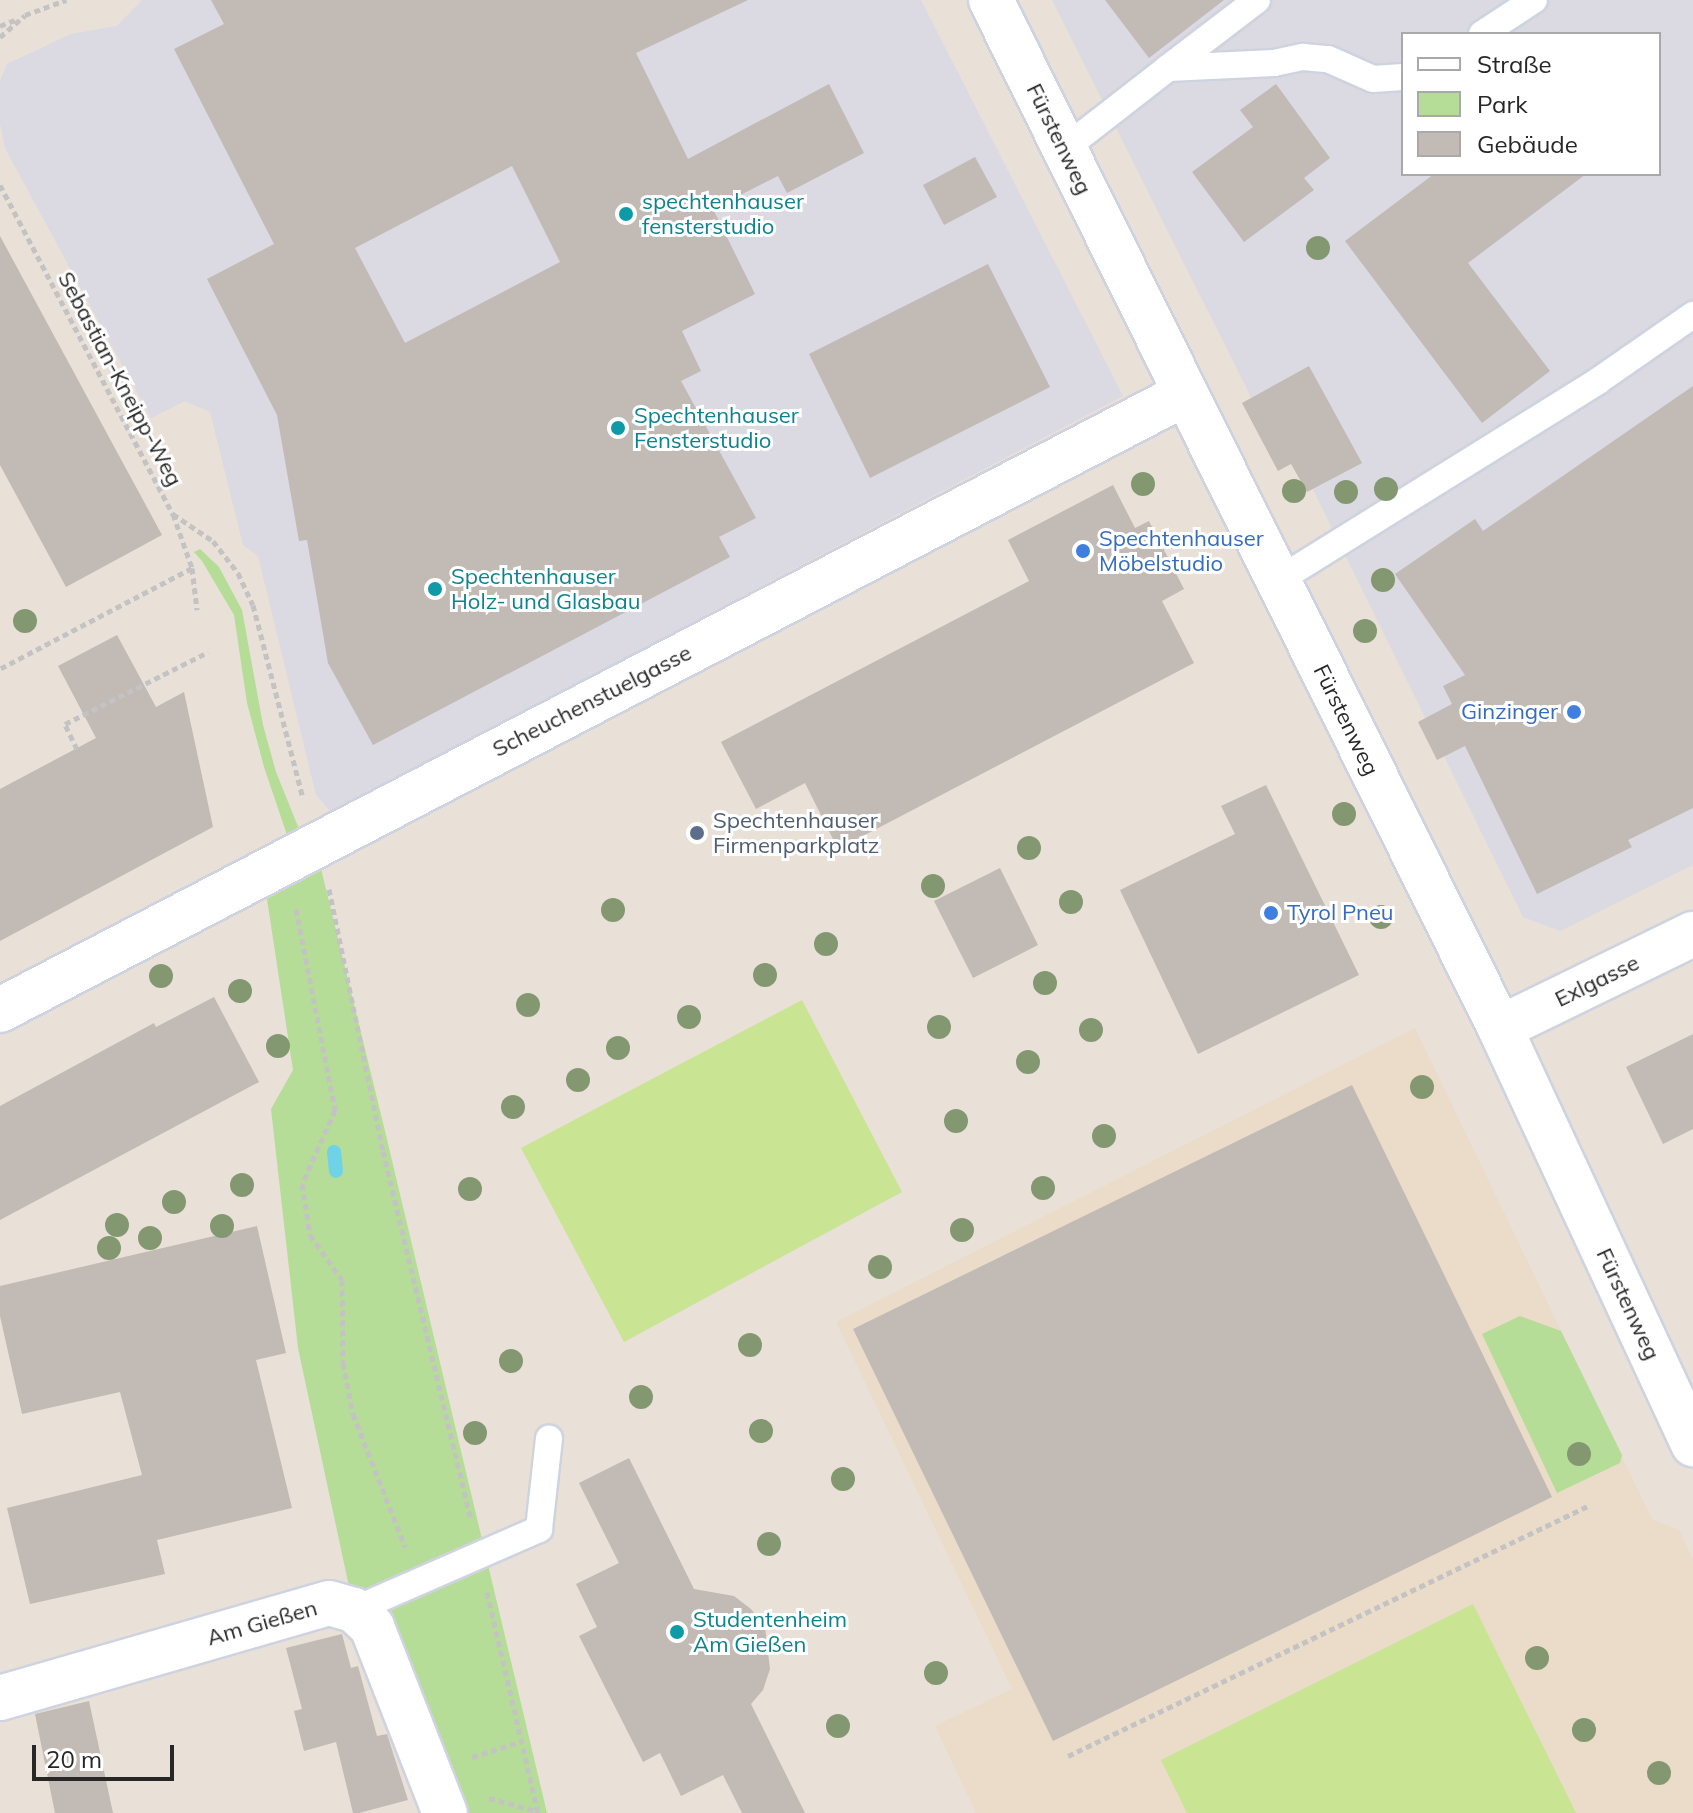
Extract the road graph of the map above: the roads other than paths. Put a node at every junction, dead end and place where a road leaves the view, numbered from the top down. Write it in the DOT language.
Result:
graph roads {
  1 [pos="991,0"];
  2 [pos="1257,0"];
  3 [pos="1534,0"];
  4 [pos="1485,32"];
  5 [pos="1168,68"];
  6 [pos="1401,77"];
  7 [pos="1064,149"];
  8 [pos="1693,315"];
  9 [pos="1185,394"];
  10 [pos="1277,581"];
  11 [pos="1693,934"];
  12 [pos="0,1010"];
  13 [pos="1500,1028"];
  14 [pos="549,1439"];
  15 [pos="1693,1442"];
  16 [pos="354,1610"];
  17 [pos="0,1698"];
  18 [pos="462,1802"];
  1 -- 7 [label="street, Fürstenweg"];
  2 -- 5 [label="lane"];
  3 -- 4 [label="lane"];
  5 -- 6 [label="lane"];
  5 -- 7 [label="lane"];
  7 -- 9 [label="street, Fürstenweg"];
  8 -- 10 [label="lane"];
  9 -- 10 [label="street, Fürstenweg"];
  9 -- 12 [label="street, Scheuchenstuelgasse"];
  10 -- 13 [label="street, Fürstenweg"];
  11 -- 13 [label="street, Exlgasse"];
  13 -- 15 [label="street, Fürstenweg"];
  14 -- 16 [label="lane"];
  16 -- 17 [label="street, Am Gießen"];
  16 -- 18 [label="street"];
}
